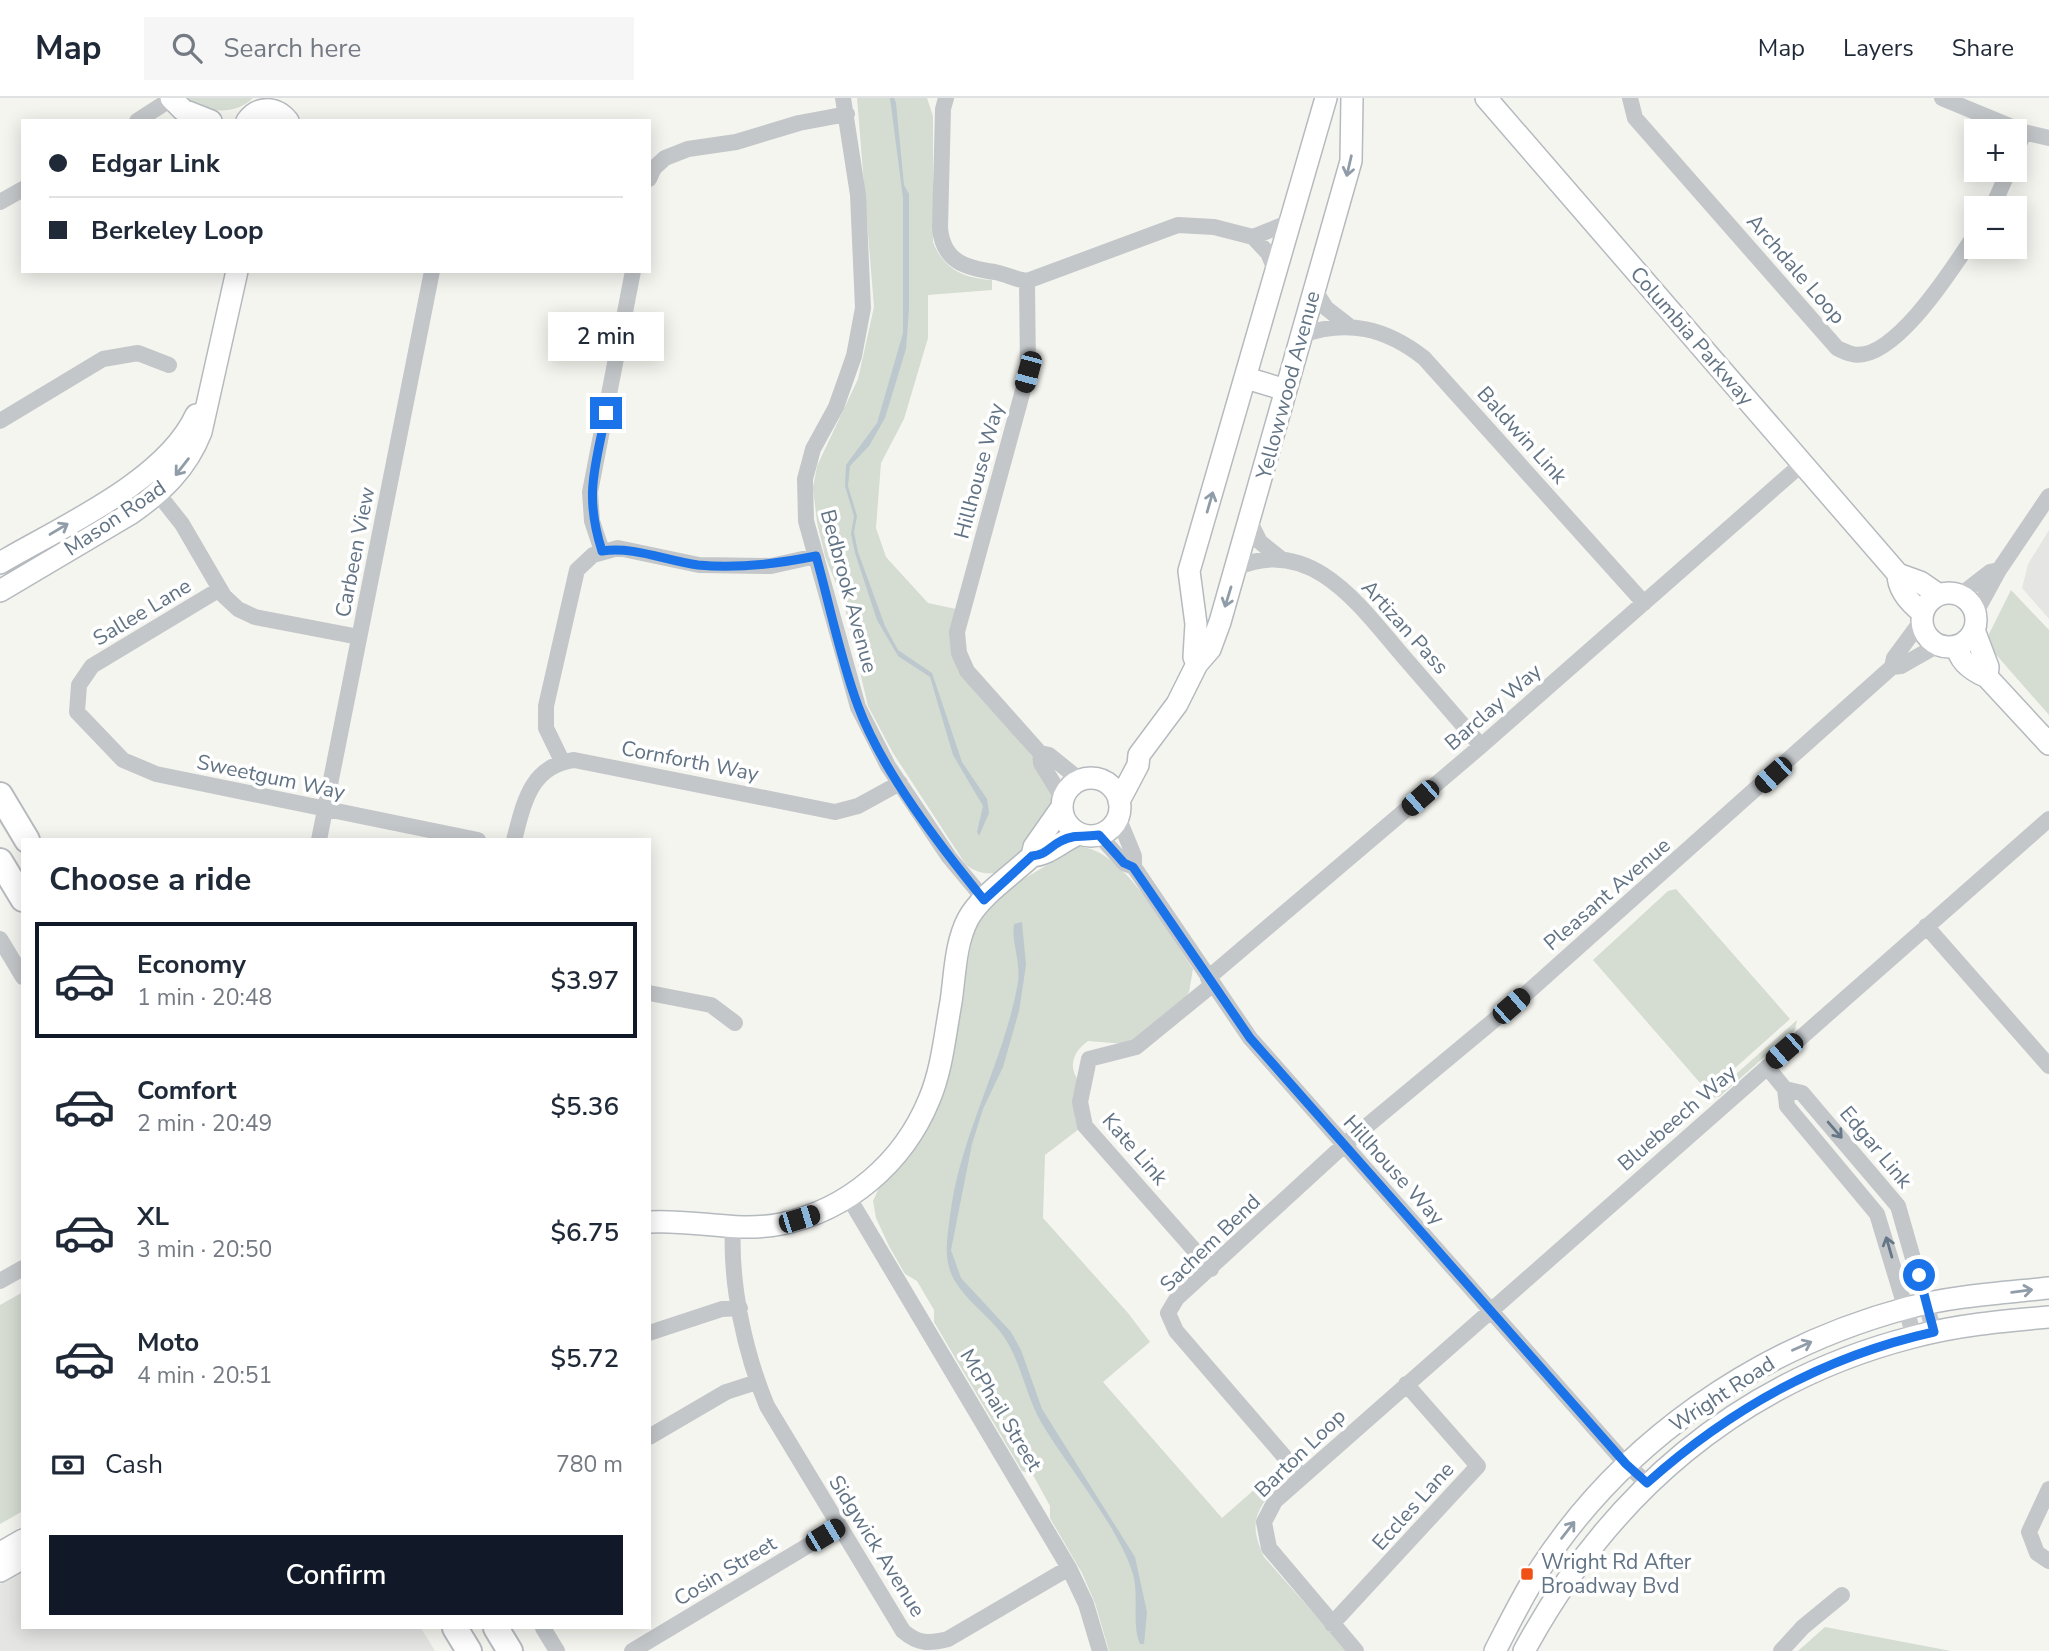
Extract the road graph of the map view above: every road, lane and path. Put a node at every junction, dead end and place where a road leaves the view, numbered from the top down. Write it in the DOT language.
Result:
graph roads {
  1 [pos="171,98"];
  2 [pos="946,98"];
  3 [pos="1326,98"];
  4 [pos="1352,98"];
  5 [pos="1486,98"];
  6 [pos="1630,98"];
  7 [pos="1942,98"];
  8 [pos="845,106"];
  9 [pos="278,109"];
  10 [pos="139,119"];
  11 [pos="206,119"];
  12 [pos="249,119"];
  13 [pos="1993,119"];
  14 [pos="2027,133"];
  15 [pos="2049,138"];
  16 [pos="651,175"];
  17 [pos="21,190"];
  18 [pos="0,202"];
  19 [pos="1290,222"];
  20 [pos="1253,237"];
  21 [pos="1964,251"];
  22 [pos="1276,272"];
  23 [pos="237,273"];
  24 [pos="432,273"];
  25 [pos="633,273"];
  26 [pos="1027,281"];
  27 [pos="1314,289"];
  28 [pos="1348,325"];
  29 [pos="1302,335"];
  30 [pos="169,365"];
  31 [pos="1246,378"];
  32 [pos="211,381"];
  33 [pos="1286,390"];
  34 [pos="0,421"];
  35 [pos="1803,463"];
  36 [pos="144,476"];
  37 [pos="157,494"];
  38 [pos="2049,496"];
  39 [pos="1250,522"];
  40 [pos="602,551"];
  41 [pos="816,556"];
  42 [pos="1280,558"];
  43 [pos="0,563"];
  44 [pos="1236,568"];
  45 [pos="1999,570"];
  46 [pos="1898,574"];
  47 [pos="220,589"];
  48 [pos="0,591"];
  49 [pos="1949,595"];
  50 [pos="1644,603"];
  51 [pos="1922,617"];
  52 [pos="1975,622"];
  53 [pos="359,637"];
  54 [pos="1947,646"];
  55 [pos="1197,664"];
  56 [pos="1892,667"];
  57 [pos="1987,677"];
  58 [pos="77,712"];
  59 [pos="2049,744"];
  60 [pos="1481,746"];
  61 [pos="1040,752"];
  62 [pos="1139,755"];
  63 [pos="562,761"];
  64 [pos="1091,780"];
  65 [pos="900,783"];
  66 [pos="0,794"];
  67 [pos="1062,803"];
  68 [pos="1118,809"];
  69 [pos="325,810"];
  70 [pos="2049,818"];
  71 [pos="1089,834"];
  72 [pos="26,838"];
  73 [pos="319,838"];
  74 [pos="468,838"];
  75 [pos="515,838"];
  76 [pos="1032,856"];
  77 [pos="0,861"];
  78 [pos="1133,867"];
  79 [pos="21,896"];
  80 [pos="984,900"];
  81 [pos="1926,926"];
  82 [pos="0,939"];
  83 [pos="21,974"];
  84 [pos="1210,981"];
  85 [pos="651,993"];
  86 [pos="735,1023"];
  87 [pos="2049,1066"];
  88 [pos="1767,1067"];
  89 [pos="1784,1089"];
  90 [pos="1344,1145"];
  91 [pos="849,1198"];
  92 [pos="651,1222"];
  93 [pos="733,1227"];
  94 [pos="21,1269"];
  95 [pos="1211,1269"];
  96 [pos="0,1281"];
  97 [pos="2049,1288"];
  98 [pos="1927,1304"];
  99 [pos="740,1308"];
  100 [pos="1906,1309"];
  101 [pos="1490,1310"];
  102 [pos="2049,1317"];
  103 [pos="651,1332"];
  104 [pos="1924,1334"];
  105 [pos="757,1382"];
  106 [pos="1406,1384"];
  107 [pos="651,1436"];
  108 [pos="1626,1464"];
  109 [pos="1302,1477"];
  110 [pos="1647,1483"];
  111 [pos="2049,1489"];
  112 [pos="839,1527"];
  113 [pos="21,1541"];
  114 [pos="0,1553"];
  115 [pos="21,1559"];
  116 [pos="2049,1561"];
  117 [pos="1069,1568"];
  118 [pos="0,1572"];
  119 [pos="1842,1595"];
  120 [pos="1332,1624"];
  121 [pos="456,1629"];
  122 [pos="497,1629"];
  123 [pos="544,1629"];
  124 [pos="908,1644"];
  125 [pos="469,1651"];
  126 [pos="510,1651"];
  127 [pos="557,1651"];
  128 [pos="632,1651"];
  129 [pos="1100,1651"];
  130 [pos="1356,1651"];
  131 [pos="1494,1651"];
  132 [pos="1524,1651"];
  133 [pos="1781,1651"];
  1 -- 10 [label="street"];
  1 -- 11 [label="street"];
  2 -- 26 [label="street"];
  3 -- 19 [label="street, Yellowwood Avenue"];
  4 -- 27 [label="street, Yellowwood Avenue, one-way"];
  5 -- 35 [label="street, Columbia Parkway"];
  6 -- 21 [label="street, Archdale Loop"];
  7 -- 13 [label="street"];
  8 -- 16 [label="street"];
  8 -- 41 [label="street, Bedbrook Avenue"];
  9 -- 12 [label="street"];
  14 -- 15 [label="street"];
  17 -- 18 [label="street"];
  19 -- 20 [label="street"];
  19 -- 22 [label="street, Yellowwood Avenue"];
  20 -- 22 [label="street"];
  20 -- 26 [label="street"];
  22 -- 31 [label="street, Yellowwood Avenue"];
  23 -- 32 [label="street, Mason Road"];
  24 -- 53 [label="street, Carbeen View"];
  25 -- 40 [label="street"];
  26 -- 61 [label="street, Hillhouse Way"];
  27 -- 28 [label="street, Baldwin Link"];
  27 -- 29 [label="street, Yellowwood Avenue"];
  28 -- 29 [label="street, Baldwin Link"];
  28 -- 50 [label="street, Baldwin Link"];
  29 -- 33 [label="street, Yellowwood Avenue"];
  30 -- 34 [label="street"];
  31 -- 33 [label="street"];
  55 -- 31 [label="street, Yellowwood Avenue, one-way"];
  32 -- 36 [label="street, Mason Road"];
  32 -- 37 [label="street, Mason Road, one-way"];
  33 -- 39 [label="street, Yellowwood Avenue"];
  35 -- 46 [label="street, Columbia Parkway"];
  35 -- 50 [label="street, Barclay Way"];
  36 -- 37 [label="street"];
  43 -- 36 [label="street, Mason Road, one-way"];
  37 -- 47 [label="street"];
  37 -- 48 [label="street, Mason Road"];
  38 -- 45 [label="street"];
  39 -- 42 [label="street, Artizan Pass"];
  39 -- 44 [label="street, Yellowwood Avenue"];
  40 -- 41 [label="street"];
  40 -- 63 [label="street"];
  41 -- 65 [label="street, Bedbrook Avenue"];
  42 -- 44 [label="street"];
  42 -- 60 [label="street, Artizan Pass"];
  44 -- 55 [label="street, Yellowwood Avenue, one-way"];
  45 -- 49 [label="street"];
  45 -- 52 [label="street"];
  46 -- 49 [label="street, Columbia Parkway"];
  46 -- 51 [label="street, Columbia Parkway"];
  47 -- 53 [label="street"];
  47 -- 58 [label="street, Sallee Lane"];
  49 -- 51 [label="street"];
  49 -- 52 [label="street"];
  50 -- 60 [label="street, Barclay Way"];
  51 -- 54 [label="street"];
  51 -- 56 [label="street, Pleasant Avenue"];
  52 -- 54 [label="street"];
  52 -- 57 [label="street"];
  53 -- 69 [label="street, Carbeen View"];
  54 -- 56 [label="street, Pleasant Avenue"];
  54 -- 57 [label="street"];
  55 -- 62 [label="street, Yellowwood Avenue"];
  56 -- 90 [label="street, Pleasant Avenue"];
  57 -- 59 [label="street"];
  58 -- 69 [label="street, Sweetgum Way"];
  60 -- 84 [label="street, Barclay Way"];
  61 -- 64 [label="street, Hillhouse Way"];
  61 -- 67 [label="street, Hillhouse Way"];
  62 -- 64 [label="street, Yellowwood Avenue"];
  62 -- 68 [label="street, Yellowwood Avenue"];
  63 -- 65 [label="street, Cornforth Way"];
  63 -- 75 [label="street"];
  64 -- 67 [label="street"];
  64 -- 68 [label="street"];
  65 -- 80 [label="street, Bedbrook Avenue"];
  66 -- 72 [label="main road"];
  67 -- 71 [label="street"];
  67 -- 76 [label="street"];
  68 -- 71 [label="street"];
  68 -- 78 [label="street, Hillhouse Way"];
  69 -- 73 [label="street, Carbeen View"];
  69 -- 74 [label="street, Sweetgum Way"];
  70 -- 81 [label="street, Bluebeech Way"];
  71 -- 76 [label="street"];
  71 -- 78 [label="street, Hillhouse Way"];
  76 -- 80 [label="street"];
  77 -- 79 [label="main road"];
  78 -- 84 [label="street, Hillhouse Way"];
  80 -- 91 [label="street"];
  81 -- 87 [label="street"];
  81 -- 88 [label="street, Bluebeech Way"];
  82 -- 83 [label="street"];
  84 -- 90 [label="street, Hillhouse Way"];
  84 -- 95 [label="street, Kate Link"];
  85 -- 86 [label="street"];
  88 -- 89 [label="street, Edgar Link"];
  88 -- 101 [label="street, Bluebeech Way"];
  89 -- 98 [label="street, Edgar Link, one-way"];
  100 -- 89 [label="street, Edgar Link, one-way"];
  90 -- 95 [label="street, Sachem Bend"];
  90 -- 101 [label="street, Hillhouse Way"];
  91 -- 93 [label="street"];
  91 -- 117 [label="street, McPhail Street"];
  92 -- 93 [label="street"];
  93 -- 99 [label="street, Sidgwick Avenue"];
  94 -- 96 [label="street"];
  95 -- 109 [label="street, Sachem Bend"];
  98 -- 97 [label="street, Wright Road, one-way"];
  98 -- 100 [label="street, Wright Road"];
  98 -- 104 [label="street, Edgar Link"];
  99 -- 103 [label="street"];
  99 -- 105 [label="street, Sidgwick Avenue"];
  100 -- 104 [label="street, Edgar Link"];
  108 -- 100 [label="street, Wright Road, one-way"];
  101 -- 106 [label="street, Barton Loop"];
  101 -- 108 [label="street, Hillhouse Way"];
  102 -- 104 [label="street, Wright Road"];
  104 -- 110 [label="street, Wright Road"];
  105 -- 107 [label="street"];
  105 -- 112 [label="street, Sidgwick Avenue"];
  106 -- 109 [label="street, Barton Loop"];
  106 -- 120 [label="street, Eccles Lane"];
  108 -- 110 [label="street, Hillhouse Way"];
  131 -- 108 [label="street, Wright Road, one-way"];
  109 -- 120 [label="street, Barton Loop"];
  110 -- 132 [label="street, Wright Road"];
  111 -- 116 [label="street"];
  112 -- 124 [label="street, Sidgwick Avenue"];
  112 -- 128 [label="street, Cosin Street"];
  113 -- 114 [label="street"];
  115 -- 118 [label="street"];
  117 -- 124 [label="street, Sidgwick Avenue"];
  117 -- 129 [label="street, McPhail Street"];
  119 -- 133 [label="street"];
  120 -- 130 [label="street, Barton Loop"];
  121 -- 125 [label="main road"];
  122 -- 126 [label="main road"];
  123 -- 127 [label="street"];
}
